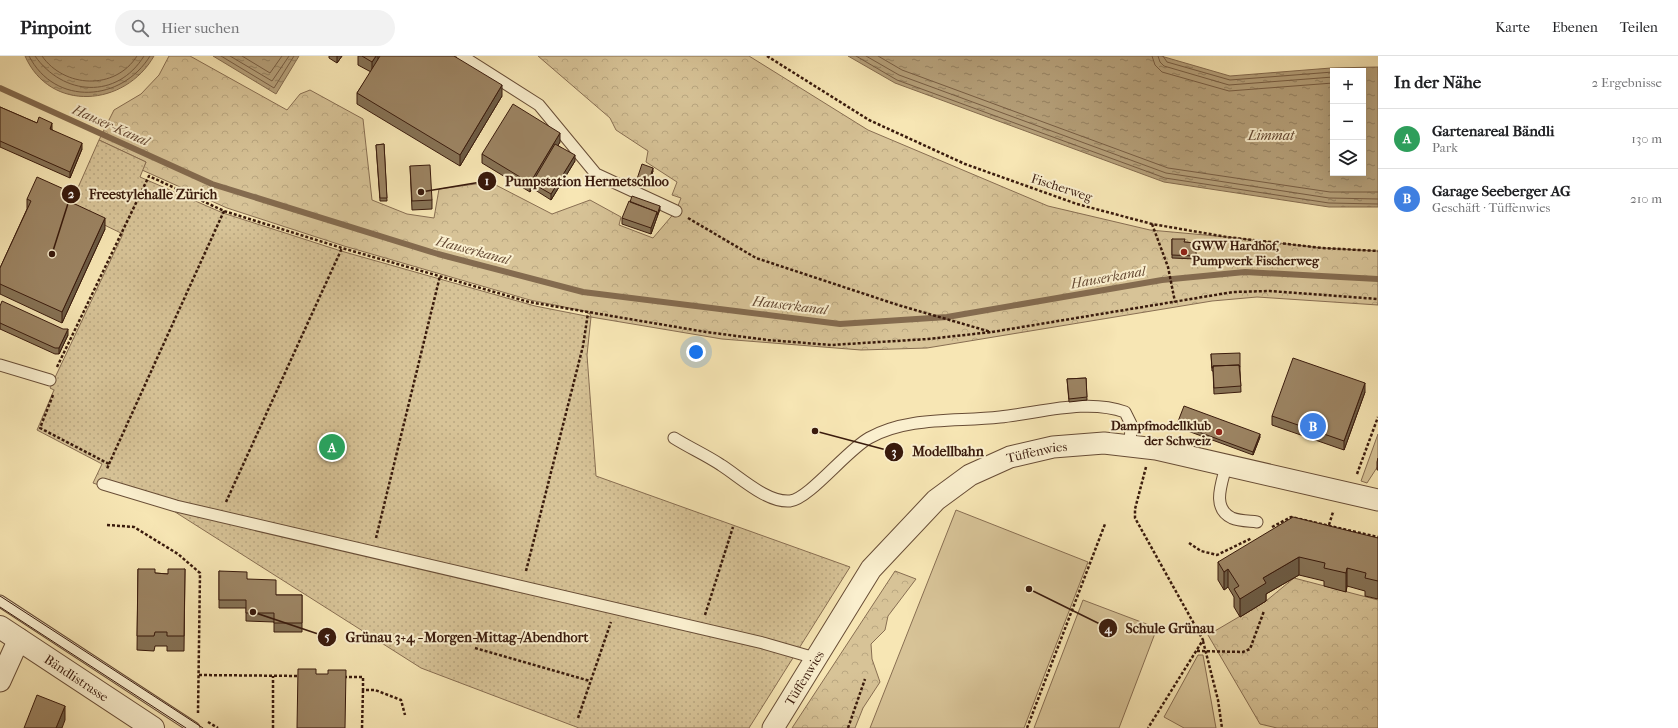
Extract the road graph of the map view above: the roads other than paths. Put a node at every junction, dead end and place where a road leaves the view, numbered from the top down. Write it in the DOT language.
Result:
graph roads {
  1 [pos="462,56"];
  2 [pos="676,211"];
  3 [pos="0,365"];
  4 [pos="50,380"];
  5 [pos="674,438"];
  6 [pos="1130,446"];
  7 [pos="1226,466"];
  8 [pos="103,484"];
  9 [pos="1378,499"];
  10 [pos="1257,522"];
  11 [pos="0,601"];
  12 [pos="0,627"];
  13 [pos="19,639"];
  14 [pos="815,658"];
  15 [pos="0,681"];
  16 [pos="153,728"];
  17 [pos="194,728"];
  18 [pos="773,728"];
  1 -- 2 [label="lane"];
  3 -- 4 [label="lane"];
  5 -- 6 [label="lane"];
  6 -- 7 [label="street, Tüffenwies"];
  6 -- 14 [label="street, Tüffenwies"];
  7 -- 9 [label="street, Tüffenwies"];
  7 -- 10 [label="lane"];
  8 -- 14 [label="lane"];
  11 -- 17 [label="lane"];
  12 -- 13 [label="street, Bändlistrasse"];
  13 -- 15 [label="street"];
  13 -- 16 [label="street, Bändlistrasse"];
  14 -- 18 [label="street, Tüffenwies"];
}
